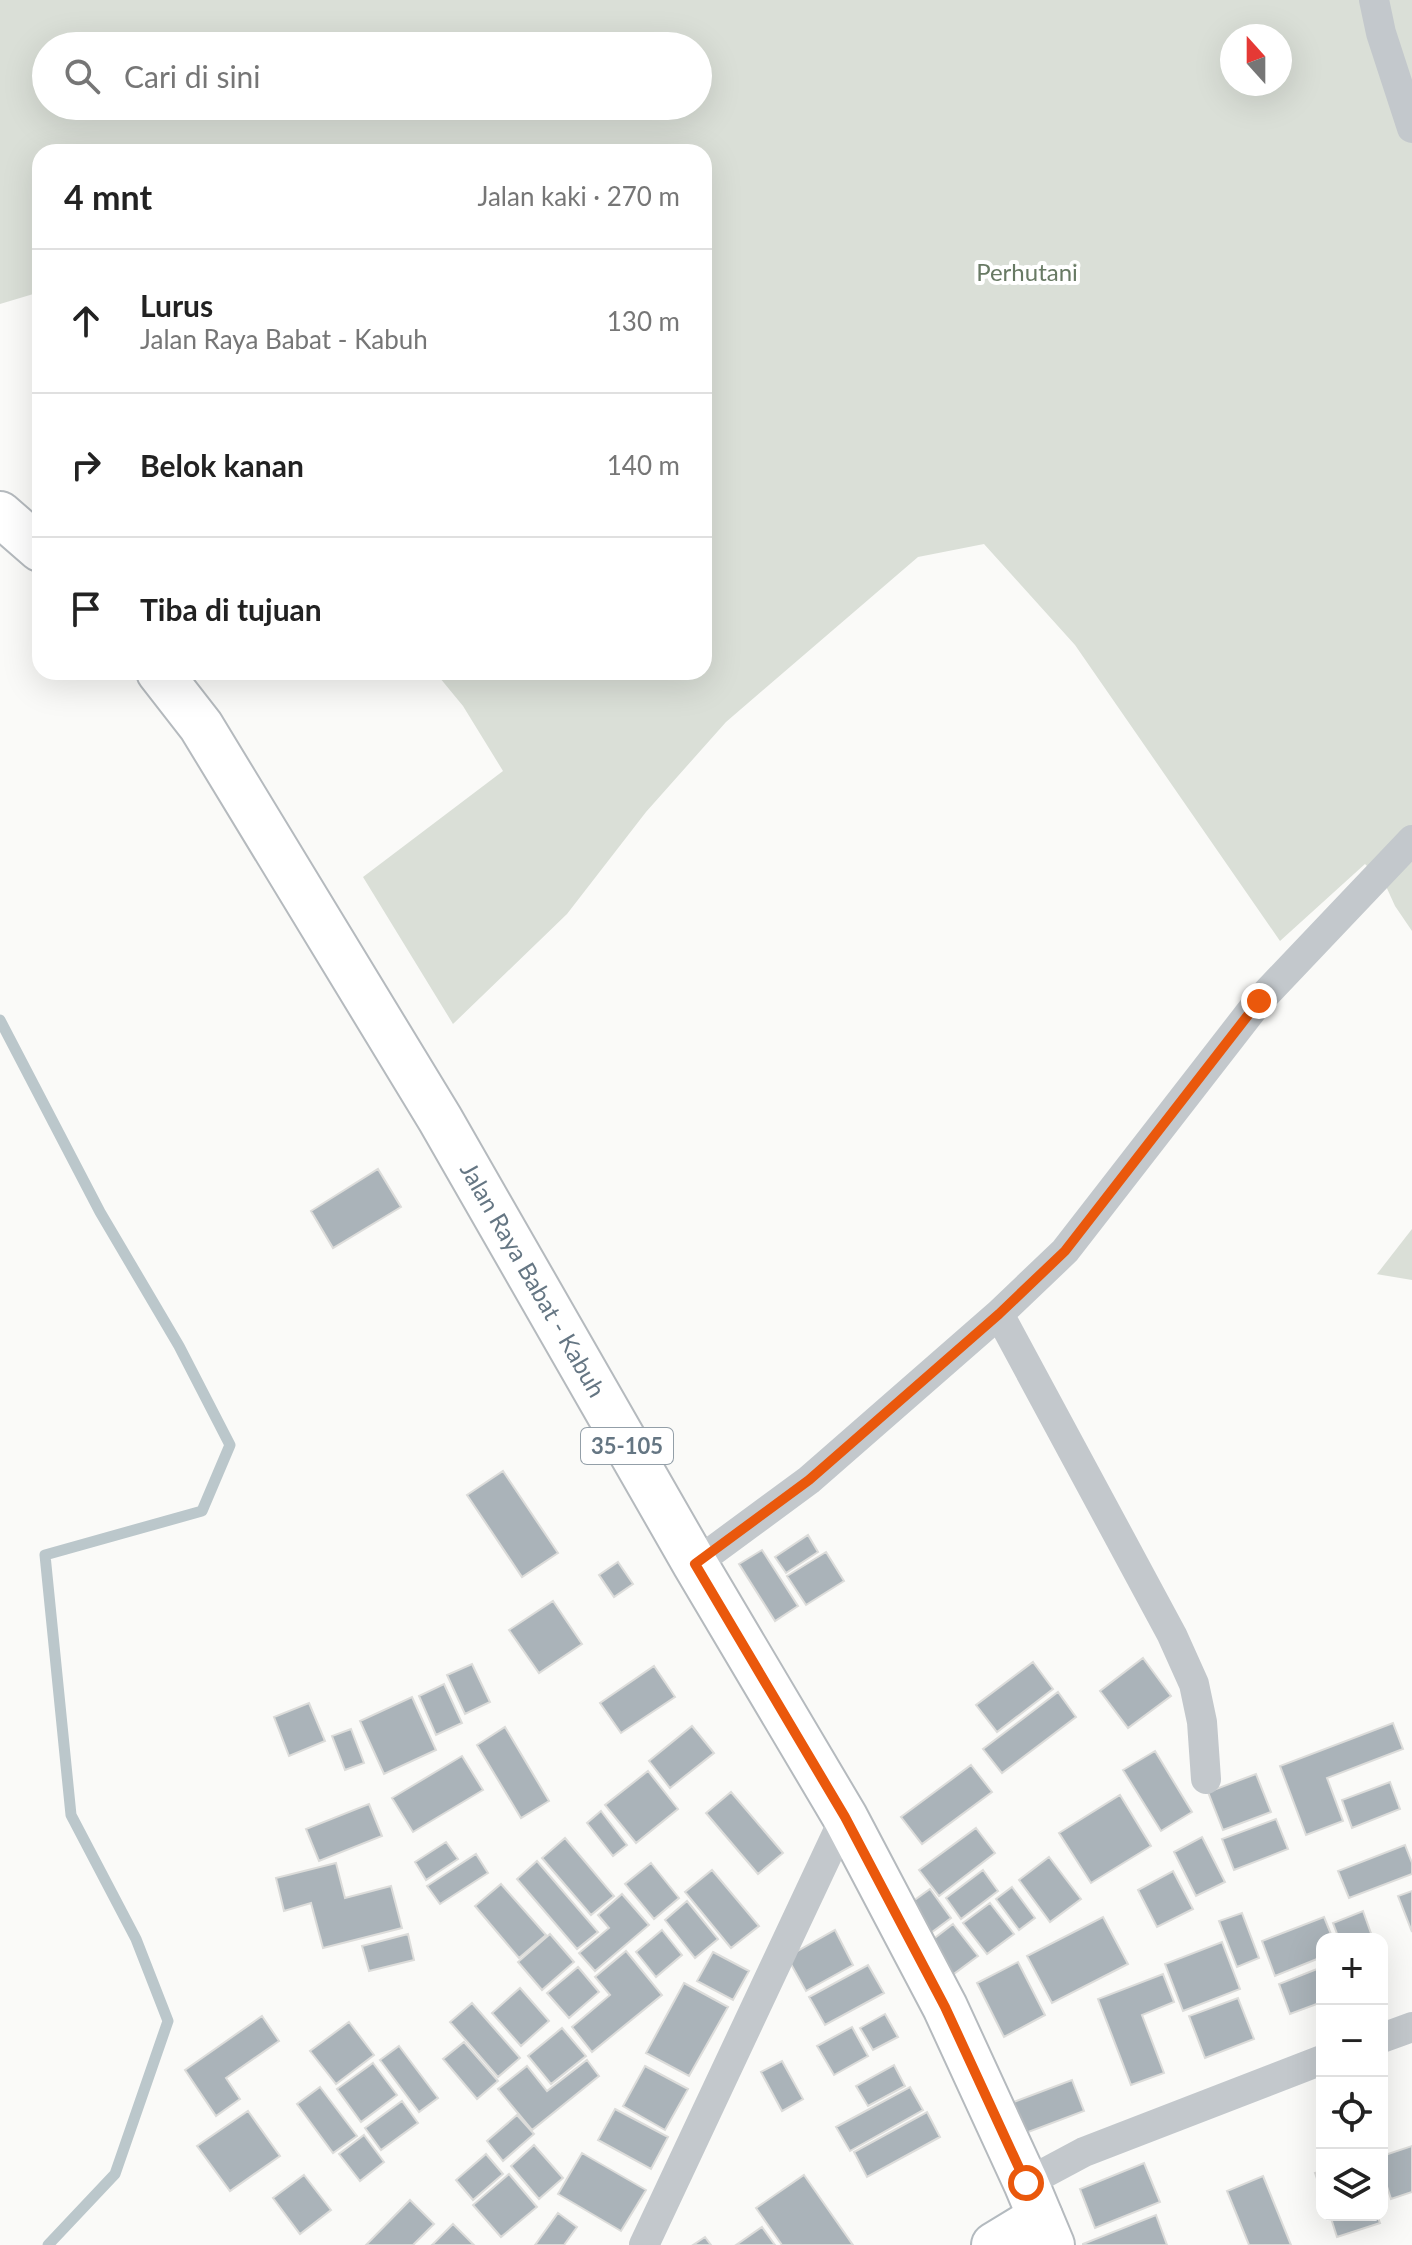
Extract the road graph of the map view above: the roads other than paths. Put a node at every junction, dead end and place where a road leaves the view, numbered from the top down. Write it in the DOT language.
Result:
graph roads {
  1 [pos="1374,0"];
  2 [pos="1412,128"];
  3 [pos="0,514"];
  4 [pos="32,542"];
  5 [pos="165,680"];
  6 [pos="1412,840"];
  7 [pos="999,1314"];
  8 [pos="695,1564"];
  9 [pos="1206,1779"];
  10 [pos="845,1817"];
  11 [pos="1412,2027"];
  12 [pos="1388,2036"];
  13 [pos="1316,2062"];
  14 [pos="1039,2215"];
  15 [pos="644,2245"];
  16 [pos="994,2245"];
  1 -- 2 [label="street"];
  3 -- 4 [label="main road"];
  5 -- 8 [label="main road, Jalan Raya Babat - Kabuh / 35-105"];
  6 -- 7 [label="street"];
  7 -- 8 [label="street"];
  7 -- 9 [label="street"];
  8 -- 10 [label="main road, Jalan Raya Babat - Kabuh / 35-105"];
  10 -- 14 [label="main road, Jalan Raya Babat - Kabuh / 35-105"];
  10 -- 15 [label="street"];
  11 -- 12 [label="street"];
  13 -- 14 [label="street"];
  14 -- 16 [label="main road"];
}
